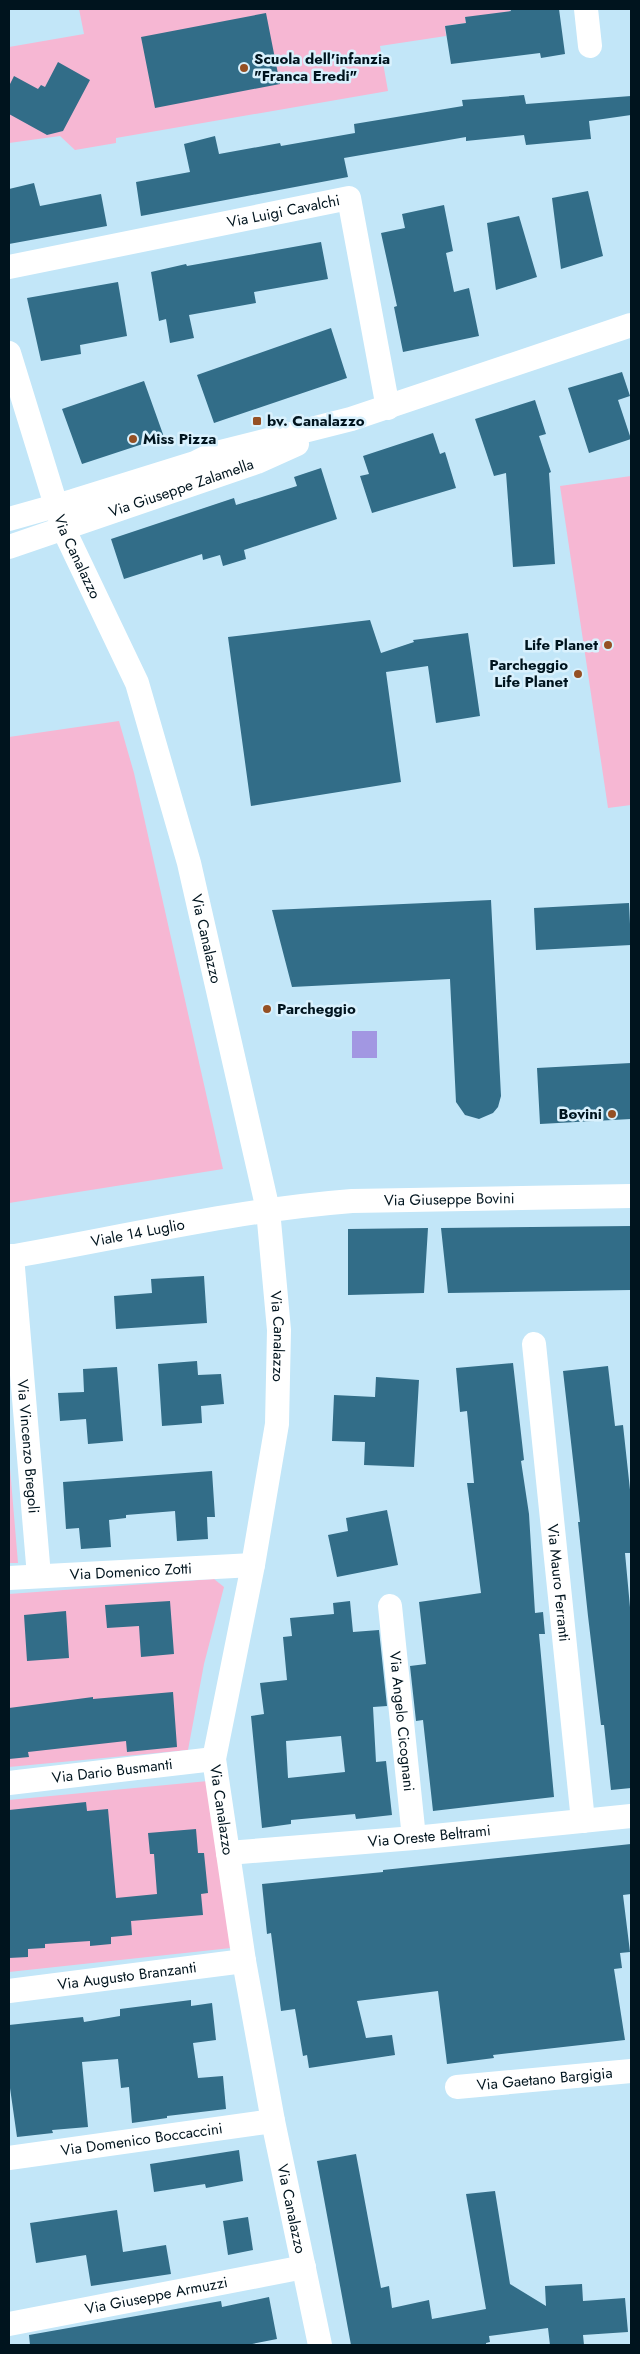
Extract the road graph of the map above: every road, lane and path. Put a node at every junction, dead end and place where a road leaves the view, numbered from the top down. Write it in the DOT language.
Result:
graph roads {
  1 [pos="586,9"];
  2 [pos="590,46"];
  3 [pos="9,267"];
  4 [pos="631,325"];
  5 [pos="9,353"];
  6 [pos="388,408"];
  7 [pos="351,419"];
  8 [pos="49,499"];
  9 [pos="9,518"];
  10 [pos="63,528"];
  11 [pos="9,534"];
  12 [pos="9,547"];
  13 [pos="631,1196"];
  14 [pos="268,1210"];
  15 [pos="10,1256"];
  16 [pos="534,1344"];
  17 [pos="253,1565"];
  18 [pos="39,1576"];
  19 [pos="9,1578"];
  20 [pos="390,1606"];
  21 [pos="214,1760"];
  22 [pos="9,1783"];
  23 [pos="631,1816"];
  24 [pos="583,1821"];
  25 [pos="414,1838"];
  26 [pos="228,1853"];
  27 [pos="244,1961"];
  28 [pos="9,1991"];
  29 [pos="631,2070"];
  30 [pos="457,2087"];
  31 [pos="273,2122"];
  32 [pos="9,2158"];
  33 [pos="304,2267"];
  34 [pos="9,2324"];
  35 [pos="320,2345"];
  1 -- 2 [label="street"];
  3 -- 6 [label="street, Via Luigi Cavalchi"];
  4 -- 6 [label="street, Via Giuseppe Zalamella"];
  5 -- 8 [label="street, Via Canalazzo"];
  6 -- 7 [label="street, Via Giuseppe Zalamella"];
  7 -- 8 [label="street, Via Giuseppe Zalamella"];
  7 -- 10 [label="street, Via Giuseppe Zalamella"];
  8 -- 9 [label="street, Via Giuseppe Zalamella"];
  8 -- 10 [label="street, Via Canalazzo"];
  8 -- 11 [label="street"];
  10 -- 12 [label="street, Via Giuseppe Zalamella"];
  10 -- 14 [label="street, Via Canalazzo"];
  13 -- 14 [label="street, Via Giuseppe Bovini"];
  14 -- 15 [label="street, Viale 14 Luglio"];
  14 -- 17 [label="street, Via Canalazzo"];
  15 -- 18 [label="street, Via Vincenzo Bregoli"];
  16 -- 24 [label="street, Via Mauro Ferranti"];
  17 -- 18 [label="street, Via Domenico Zotti"];
  17 -- 21 [label="street, Via Canalazzo"];
  18 -- 19 [label="street, Via Domenico Zotti"];
  20 -- 25 [label="street, Via Angelo Cicognani"];
  21 -- 22 [label="street, Via Dario Busmanti"];
  21 -- 26 [label="street, Via Canalazzo"];
  23 -- 24 [label="street, Via Oreste Beltrami"];
  24 -- 25 [label="street, Via Oreste Beltrami"];
  25 -- 26 [label="street, Via Oreste Beltrami"];
  26 -- 27 [label="street, Via Canalazzo"];
  27 -- 28 [label="street, Via Augusto Branzanti"];
  27 -- 31 [label="street, Via Canalazzo"];
  29 -- 30 [label="street, Via Gaetano Bargigia"];
  31 -- 32 [label="street, Via Domenico Boccaccini"];
  31 -- 33 [label="street, Via Canalazzo"];
  33 -- 34 [label="street, Via Giuseppe Armuzzi"];
  33 -- 35 [label="street, Via Canalazzo"];
}
